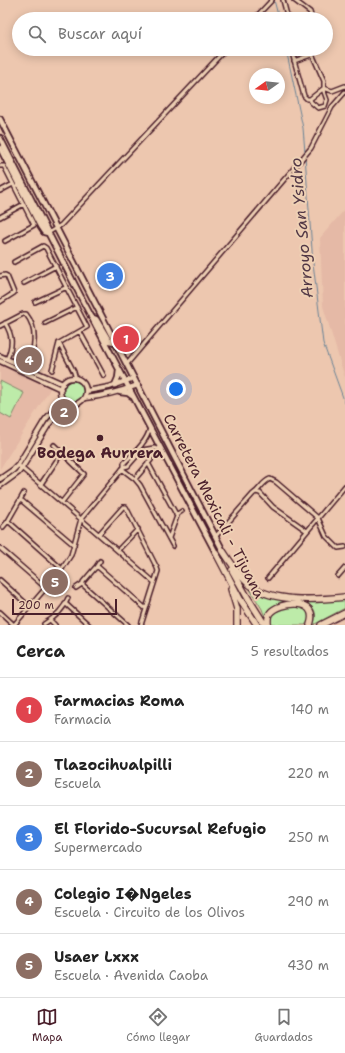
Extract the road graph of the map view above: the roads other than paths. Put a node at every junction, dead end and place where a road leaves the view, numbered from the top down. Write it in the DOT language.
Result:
graph roads {
  1 [pos="272,0"];
  2 [pos="283,0"];
  3 [pos="294,0"];
  4 [pos="261,12"];
  5 [pos="286,12"];
  6 [pos="310,12"];
  7 [pos="219,56"];
  8 [pos="293,56"];
  9 [pos="305,56"];
  10 [pos="313,56"];
  11 [pos="294,60"];
  12 [pos="345,86"];
  13 [pos="324,88"];
  14 [pos="345,92"];
  15 [pos="310,99"];
  16 [pos="0,119"];
  17 [pos="0,138"];
  18 [pos="0,149"];
  19 [pos="0,166"];
  20 [pos="13,184"];
  21 [pos="0,191"];
  22 [pos="24,204"];
  23 [pos="0,217"];
  24 [pos="56,229"];
  25 [pos="48,233"];
  26 [pos="5,241"];
  27 [pos="14,262"];
  28 [pos="56,266"];
  29 [pos="0,276"];
  30 [pos="24,282"];
  31 [pos="66,287"];
  32 [pos="0,302"];
  33 [pos="35,302"];
  34 [pos="77,307"];
  35 [pos="91,316"];
  36 [pos="5,323"];
  37 [pos="44,323"];
  38 [pos="0,326"];
  39 [pos="80,332"];
  40 [pos="115,342"];
  41 [pos="59,343"];
  42 [pos="0,356"];
  43 [pos="7,359"];
  44 [pos="0,361"];
  45 [pos="127,364"];
  46 [pos="28,368"];
  47 [pos="119,368"];
  48 [pos="52,370"];
  49 [pos="104,376"];
  50 [pos="76,378"];
  51 [pos="134,378"];
  52 [pos="125,382"];
  53 [pos="63,384"];
  54 [pos="138,384"];
  55 [pos="114,385"];
  56 [pos="129,388"];
  57 [pos="61,389"];
  58 [pos="87,391"];
  59 [pos="120,392"];
  60 [pos="85,398"];
  61 [pos="134,398"];
  62 [pos="63,399"];
  63 [pos="67,403"];
  64 [pos="150,428"];
  65 [pos="54,445"];
  66 [pos="161,450"];
  67 [pos="62,454"];
  68 [pos="151,460"];
  69 [pos="148,464"];
  70 [pos="18,465"];
  71 [pos="22,468"];
  72 [pos="123,468"];
  73 [pos="0,479"];
  74 [pos="135,479"];
  75 [pos="41,484"];
  76 [pos="0,486"];
  77 [pos="345,486"];
  78 [pos="256,492"];
  79 [pos="24,493"];
  80 [pos="21,500"];
  81 [pos="62,502"];
  82 [pos="182,511"];
  83 [pos="176,514"];
  84 [pos="318,518"];
  85 [pos="81,519"];
  86 [pos="8,521"];
  87 [pos="3,527"];
  88 [pos="138,529"];
  89 [pos="307,531"];
  90 [pos="99,534"];
  91 [pos="216,536"];
  92 [pos="169,538"];
  93 [pos="74,545"];
  94 [pos="173,546"];
  95 [pos="345,547"];
  96 [pos="0,548"];
  97 [pos="118,550"];
  98 [pos="223,551"];
  99 [pos="217,555"];
  100 [pos="100,561"];
  101 [pos="96,567"];
  102 [pos="345,568"];
  103 [pos="62,569"];
  104 [pos="338,576"];
  105 [pos="268,578"];
  106 [pos="0,580"];
  107 [pos="154,582"];
  108 [pos="82,584"];
  109 [pos="46,588"];
  110 [pos="76,588"];
  111 [pos="345,597"];
  112 [pos="68,598"];
  113 [pos="66,604"];
  114 [pos="30,607"];
  115 [pos="146,609"];
  116 [pos="0,612"];
  117 [pos="345,613"];
  118 [pos="50,620"];
  119 [pos="44,624"];
  120 [pos="14,625"];
  121 [pos="55,625"];
  122 [pos="89,625"];
  123 [pos="128,625"];
  124 [pos="141,625"];
  125 [pos="236,625"];
  126 [pos="257,625"];
  127 [pos="267,625"];
  128 [pos="310,625"];
  129 [pos="321,625"];
  1 -- 4 [label="street"];
  2 -- 5 [label="street"];
  3 -- 6 [label="street"];
  7 -- 24 [label="street"];
  8 -- 11 [label="street"];
  9 -- 11 [label="street"];
  10 -- 13 [label="street"];
  11 -- 15 [label="street"];
  12 -- 13 [label="street"];
  13 -- 15 [label="street"];
  13 -- 15 [label="street"];
  14 -- 45 [label="street"];
  16 -- 24 [label="main road, Carretera Mexicali - Tijuana"];
  17 -- 25 [label="main road, Carretera Mexicali - Tijuana"];
  18 -- 25 [label="main road"];
  19 -- 20 [label="street"];
  20 -- 21 [label="street"];
  20 -- 22 [label="street"];
  22 -- 23 [label="street"];
  22 -- 26 [label="street"];
  24 -- 25 [label="street"];
  24 -- 40 [label="main road, Carretera Mexicali - Tijuana"];
  25 -- 35 [label="main road, Carretera Mexicali - Tijuana"];
  27 -- 28 [label="street"];
  28 -- 30 [label="street"];
  28 -- 31 [label="street"];
  29 -- 32 [label="street"];
  31 -- 33 [label="street"];
  31 -- 34 [label="street"];
  34 -- 37 [label="street"];
  34 -- 39 [label="street"];
  35 -- 40 [label="main road"];
  35 -- 47 [label="main road, Carretera Mexicali - Tijuana"];
  36 -- 38 [label="street"];
  36 -- 43 [label="street"];
  36 -- 46 [label="street"];
  39 -- 41 [label="street"];
  39 -- 49 [label="street"];
  40 -- 45 [label="main road, Carretera Mexicali - Tijuana"];
  41 -- 48 [label="street"];
  41 -- 50 [label="street"];
  42 -- 43 [label="street"];
  43 -- 46 [label="street"];
  44 -- 57 [label="street"];
  45 -- 51 [label="main road, Carretera Mexicali - Tijuana"];
  46 -- 53 [label="street"];
  47 -- 52 [label="main road, Carretera Mexicali - Tijuana"];
  47 -- 55 [label="main road"];
  50 -- 53 [label="street"];
  50 -- 58 [label="street"];
  51 -- 52 [label="street"];
  51 -- 54 [label="main road, Carretera Mexicali - Tijuana"];
  52 -- 55 [label="street"];
  52 -- 56 [label="main road, Carretera Mexicali - Tijuana"];
  53 -- 57 [label="street"];
  54 -- 56 [label="street"];
  54 -- 91 [label="main road, Carretera Mexicali - Tijuana"];
  55 -- 58 [label="street"];
  56 -- 59 [label="street"];
  56 -- 61 [label="main road, Carretera Mexicali - Tijuana"];
  57 -- 62 [label="street"];
  58 -- 60 [label="street"];
  59 -- 60 [label="street"];
  59 -- 61 [label="main road"];
  60 -- 63 [label="street"];
  61 -- 64 [label="main road, Carretera Mexicali - Tijuana"];
  62 -- 63 [label="street"];
  62 -- 70 [label="street"];
  63 -- 71 [label="street"];
  64 -- 66 [label="main road, Carretera Mexicali - Tijuana"];
  64 -- 72 [label="street"];
  65 -- 67 [label="street"];
  66 -- 72 [label="street"];
  66 -- 99 [label="main road, Carretera Mexicali - Tijuana"];
  67 -- 75 [label="street"];
  67 -- 81 [label="street"];
  68 -- 69 [label="street"];
  69 -- 74 [label="street"];
  69 -- 83 [label="street"];
  70 -- 71 [label="street"];
  70 -- 73 [label="street"];
  71 -- 75 [label="street"];
  71 -- 76 [label="street"];
  72 -- 74 [label="street"];
  72 -- 85 [label="street"];
  74 -- 92 [label="street"];
  75 -- 81 [label="street"];
  77 -- 84 [label="street"];
  78 -- 84 [label="street"];
  78 -- 89 [label="street"];
  78 -- 91 [label="street"];
  79 -- 80 [label="street"];
  80 -- 86 [label="street"];
  80 -- 93 [label="street"];
  81 -- 85 [label="street"];
  82 -- 83 [label="street"];
  83 -- 92 [label="street"];
  84 -- 89 [label="street"];
  84 -- 95 [label="street"];
  85 -- 90 [label="street"];
  85 -- 93 [label="street"];
  86 -- 87 [label="street"];
  86 -- 103 [label="street"];
  88 -- 90 [label="street"];
  88 -- 97 [label="street"];
  88 -- 107 [label="street"];
  89 -- 105 [label="street"];
  90 -- 97 [label="street"];
  91 -- 98 [label="main road, Carretera Mexicali - Tijuana"];
  92 -- 94 [label="street"];
  93 -- 103 [label="street"];
  96 -- 109 [label="street"];
  97 -- 107 [label="street"];
  98 -- 111 [label="highway"];
  98 -- 127 [label="highway, Carretera Mexicali - Tijuana"];
  99 -- 125 [label="highway"];
  99 -- 126 [label="highway, Carretera Mexicali - Tijuana"];
  100 -- 101 [label="street"];
  101 -- 108 [label="street"];
  101 -- 115 [label="street"];
  102 -- 104 [label="street"];
  103 -- 109 [label="street"];
  106 -- 114 [label="street"];
  107 -- 115 [label="street"];
  108 -- 110 [label="street"];
  108 -- 123 [label="street"];
  109 -- 114 [label="street"];
  112 -- 113 [label="street"];
  113 -- 118 [label="street"];
  113 -- 122 [label="street"];
  114 -- 120 [label="street"];
  115 -- 124 [label="street"];
  116 -- 120 [label="street"];
  117 -- 129 [label="highway"];
  118 -- 119 [label="street"];
  118 -- 121 [label="street"];
  127 -- 128 [label="highway"];
}
